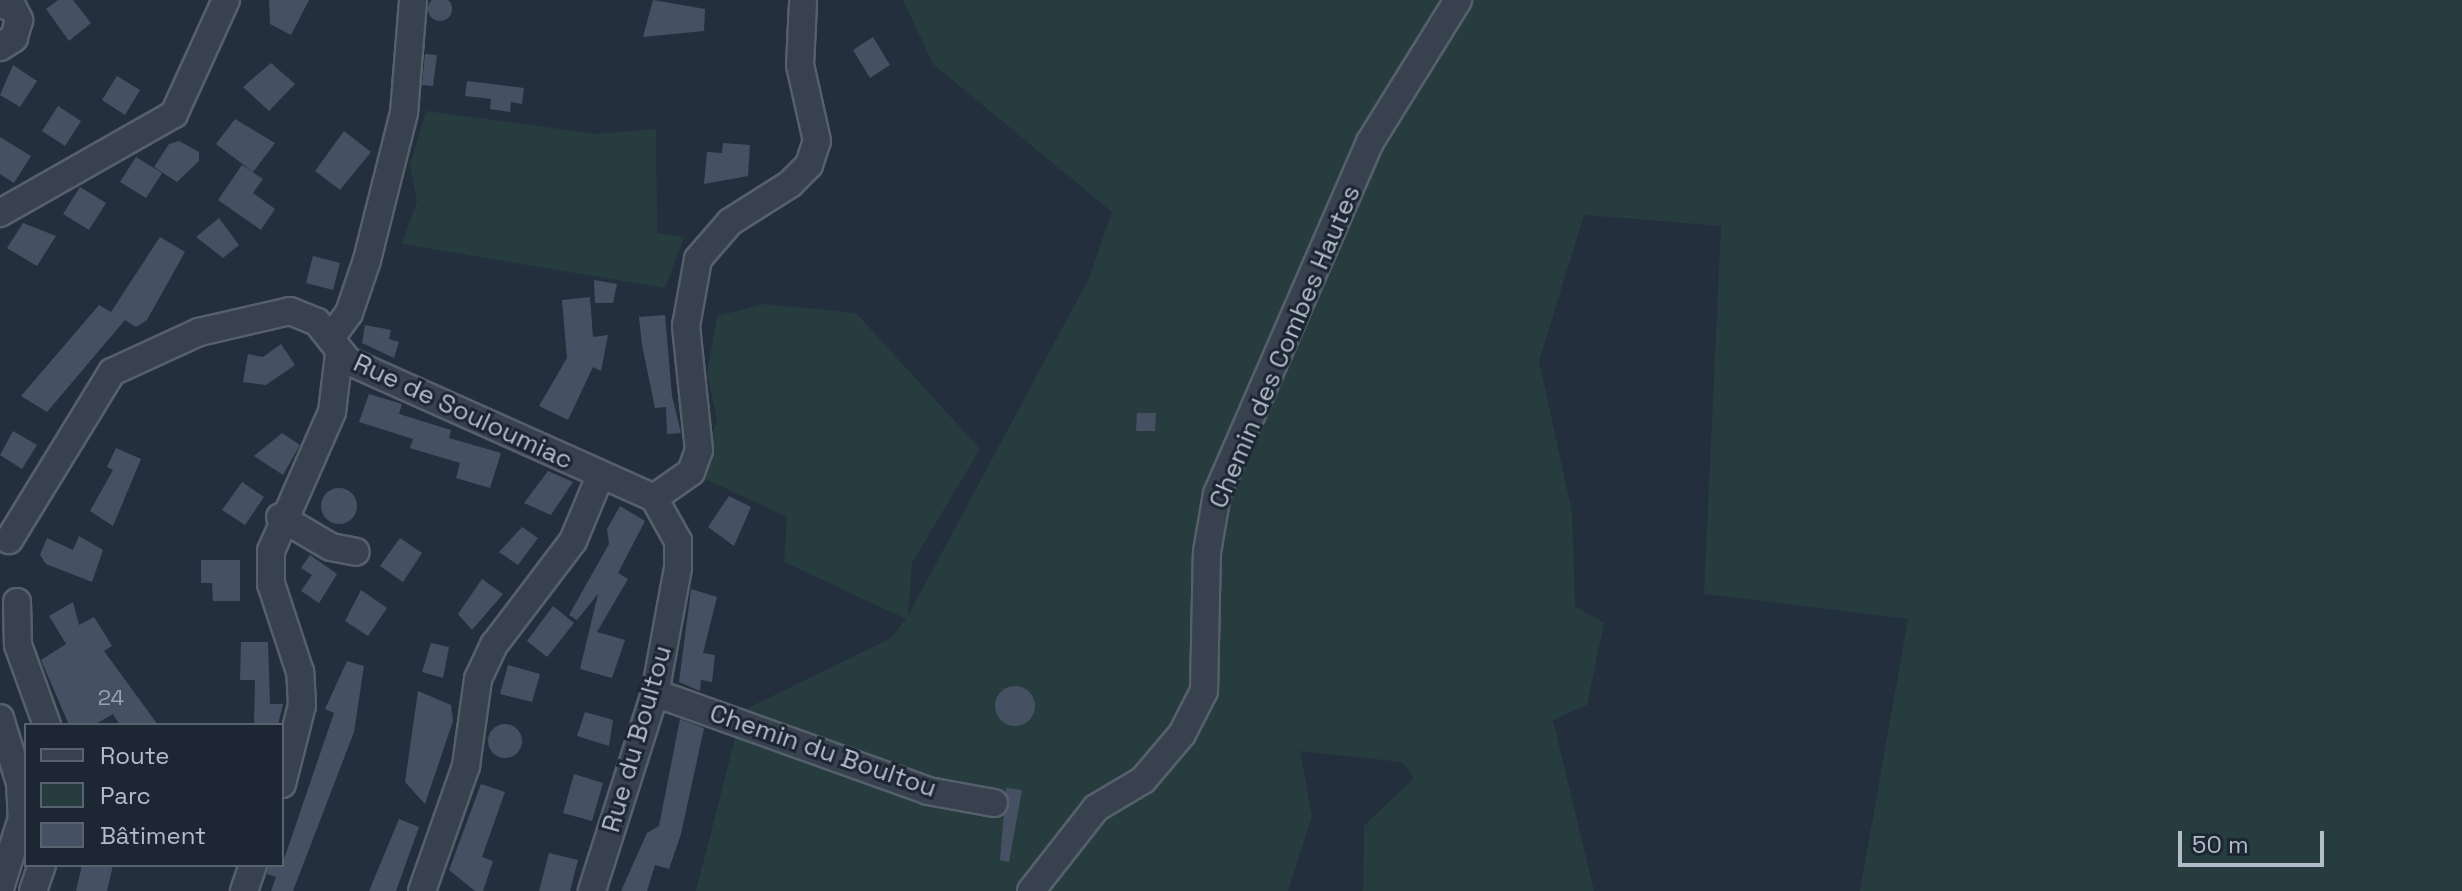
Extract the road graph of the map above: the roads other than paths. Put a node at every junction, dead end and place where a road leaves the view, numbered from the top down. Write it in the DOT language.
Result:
graph roads {
  1 [pos="226,0"];
  2 [pos="413,0"];
  3 [pos="1458,0"];
  4 [pos="803,4"];
  5 [pos="0,5"];
  6 [pos="0,47"];
  7 [pos="0,213"];
  8 [pos="336,345"];
  9 [pos="600,476"];
  10 [pos="654,498"];
  11 [pos="280,517"];
  12 [pos="3,545"];
  13 [pos="356,552"];
  14 [pos="17,602"];
  15 [pos="655,693"];
  16 [pos="0,718"];
  17 [pos="46,723"];
  18 [pos="284,776"];
  19 [pos="994,803"];
  20 [pos="41,867"];
  21 [pos="252,867"];
  22 [pos="0,888"];
  23 [pos="33,891"];
  24 [pos="244,891"];
  25 [pos="422,891"];
  26 [pos="592,891"];
  27 [pos="1031,891"];
  1 -- 7 [label="street"];
  2 -- 8 [label="street"];
  3 -- 27 [label="street, Chemin des Combes Hautes"];
  4 -- 10 [label="street"];
  5 -- 6 [label="street"];
  8 -- 9 [label="street, Rue de Souloumiac"];
  8 -- 11 [label="street"];
  8 -- 12 [label="street, Rue de Souloumiac"];
  9 -- 10 [label="street, Rue de Souloumiac"];
  9 -- 25 [label="street"];
  10 -- 15 [label="street, Rue du Boultou"];
  11 -- 13 [label="street"];
  11 -- 18 [label="street"];
  14 -- 17 [label="street"];
  15 -- 19 [label="street, Chemin du Boultou"];
  15 -- 26 [label="street, Rue du Boultou"];
  16 -- 22 [label="street"];
  20 -- 23 [label="street"];
  21 -- 24 [label="street"];
}
